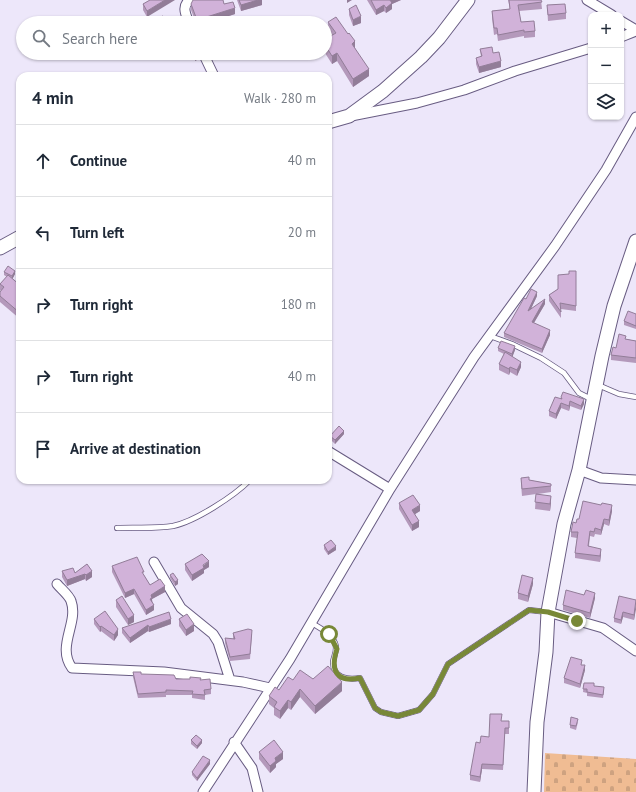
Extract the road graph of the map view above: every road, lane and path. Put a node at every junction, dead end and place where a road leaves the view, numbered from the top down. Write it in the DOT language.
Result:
graph roads {
  1 [pos="190,0"];
  2 [pos="468,0"];
  3 [pos="587,0"];
  4 [pos="607,12"];
  5 [pos="188,16"];
  6 [pos="624,23"];
  7 [pos="636,31"];
  8 [pos="624,36"];
  9 [pos="588,49"];
  10 [pos="206,60"];
  11 [pos="212,72"];
  12 [pos="349,116"];
  13 [pos="636,117"];
  14 [pos="332,121"];
  15 [pos="16,239"];
  16 [pos="636,241"];
  17 [pos="0,248"];
  18 [pos="490,336"];
  19 [pos="597,384"];
  20 [pos="636,397"];
  21 [pos="594,400"];
  22 [pos="332,453"];
  23 [pos="579,470"];
  24 [pos="636,480"];
  25 [pos="246,484"];
  26 [pos="390,489"];
  27 [pos="117,528"];
  28 [pos="154,562"];
  29 [pos="57,584"];
  30 [pos="548,612"];
  31 [pos="312,623"];
  32 [pos="636,651"];
  33 [pos="230,680"];
  34 [pos="270,688"];
  35 [pos="234,742"];
  36 [pos="203,792"];
  37 [pos="258,792"];
  38 [pos="534,792"];
  1 -- 5 [label="street"];
  2 -- 12 [label="street"];
  3 -- 4 [label="street"];
  6 -- 7 [label="street"];
  7 -- 8 [label="street"];
  9 -- 12 [label="street"];
  10 -- 11 [label="street"];
  12 -- 14 [label="street"];
  13 -- 18 [label="street"];
  15 -- 17 [label="street"];
  16 -- 19 [label="street"];
  18 -- 21 [label="lane"];
  18 -- 26 [label="street"];
  19 -- 20 [label="lane"];
  19 -- 21 [label="street"];
  21 -- 23 [label="street"];
  22 -- 26 [label="street"];
  23 -- 24 [label="street"];
  23 -- 30 [label="street"];
  25 -- 27 [label="lane"];
  26 -- 31 [label="street"];
  28 -- 33 [label="street"];
  29 -- 33 [label="street"];
  30 -- 31 [label="lane"];
  30 -- 32 [label="street"];
  30 -- 38 [label="street"];
  31 -- 34 [label="street"];
  33 -- 34 [label="street"];
  34 -- 35 [label="street"];
  35 -- 36 [label="street"];
  35 -- 37 [label="street"];
}
